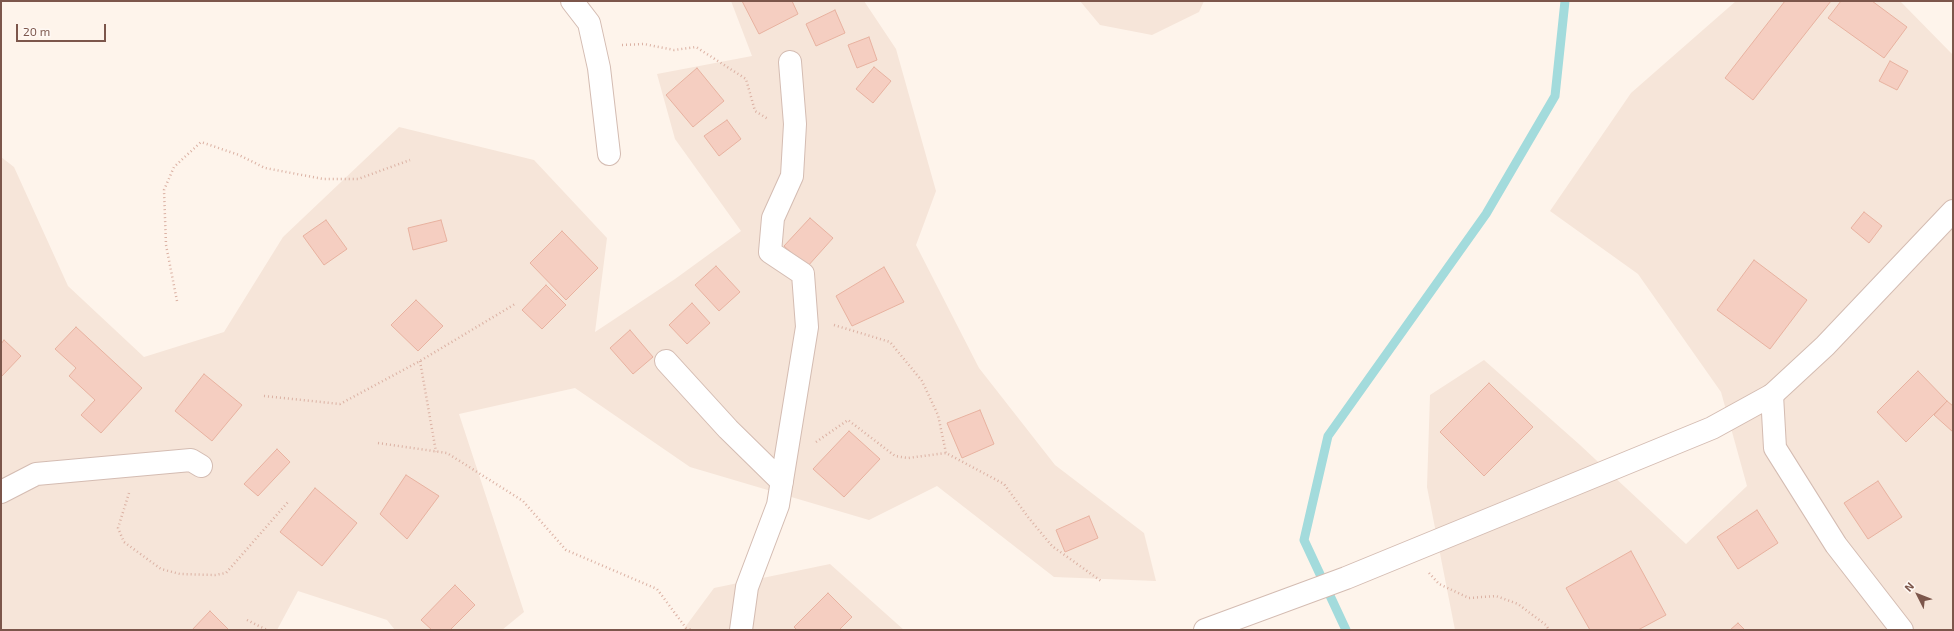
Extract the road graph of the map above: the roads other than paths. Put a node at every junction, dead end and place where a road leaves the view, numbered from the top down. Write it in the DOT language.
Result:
graph roads {
  1 [pos="572,1"];
  2 [pos="790,62"];
  3 [pos="609,154"];
  4 [pos="1953,211"];
  5 [pos="666,361"];
  6 [pos="1772,395"];
  7 [pos="201,466"];
  8 [pos="782,482"];
  9 [pos="1,492"];
  10 [pos="741,630"];
  11 [pos="1205,630"];
  12 [pos="1902,630"];
  1 -- 3 [label="street"];
  2 -- 8 [label="street"];
  4 -- 6 [label="street"];
  5 -- 8 [label="street"];
  6 -- 11 [label="street"];
  6 -- 12 [label="street"];
  7 -- 9 [label="street"];
  8 -- 10 [label="street"];
}
